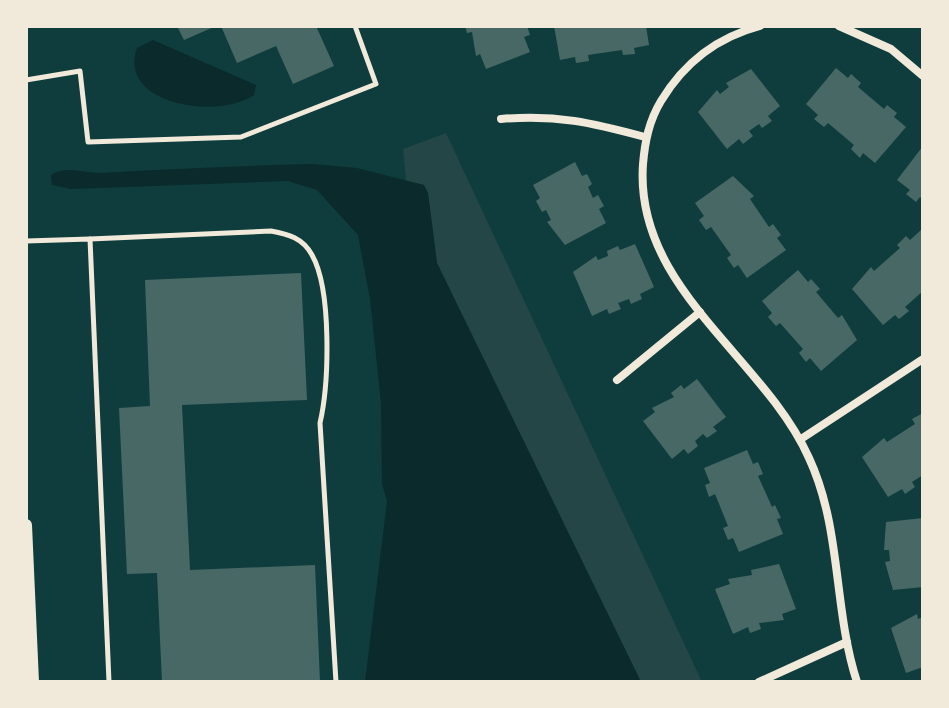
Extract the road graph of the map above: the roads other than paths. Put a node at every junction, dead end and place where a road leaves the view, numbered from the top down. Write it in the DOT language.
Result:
graph roads {
  1 [pos="355,26"];
  2 [pos="760,26"];
  3 [pos="839,26"];
  4 [pos="923,76"];
  5 [pos="26,80"];
  6 [pos="501,119"];
  7 [pos="645,137"];
  8 [pos="90,239"];
  9 [pos="26,241"];
  10 [pos="700,312"];
  11 [pos="923,359"];
  12 [pos="617,380"];
  13 [pos="801,439"];
  14 [pos="26,525"];
  15 [pos="847,642"];
  16 [pos="26,682"];
  17 [pos="33,682"];
  18 [pos="109,682"];
  19 [pos="336,682"];
  20 [pos="759,682"];
  21 [pos="857,682"];
  1 -- 5 [label="lane"];
  2 -- 7 [label="street"];
  3 -- 4 [label="street"];
  6 -- 7 [label="street"];
  7 -- 10 [label="street"];
  8 -- 9 [label="lane"];
  8 -- 18 [label="lane"];
  8 -- 19 [label="lane"];
  10 -- 12 [label="street"];
  10 -- 13 [label="street"];
  11 -- 13 [label="street"];
  13 -- 15 [label="street"];
  14 -- 17 [label="street"];
  15 -- 20 [label="street"];
  15 -- 21 [label="street"];
  16 -- 17 [label="lane"];
}
